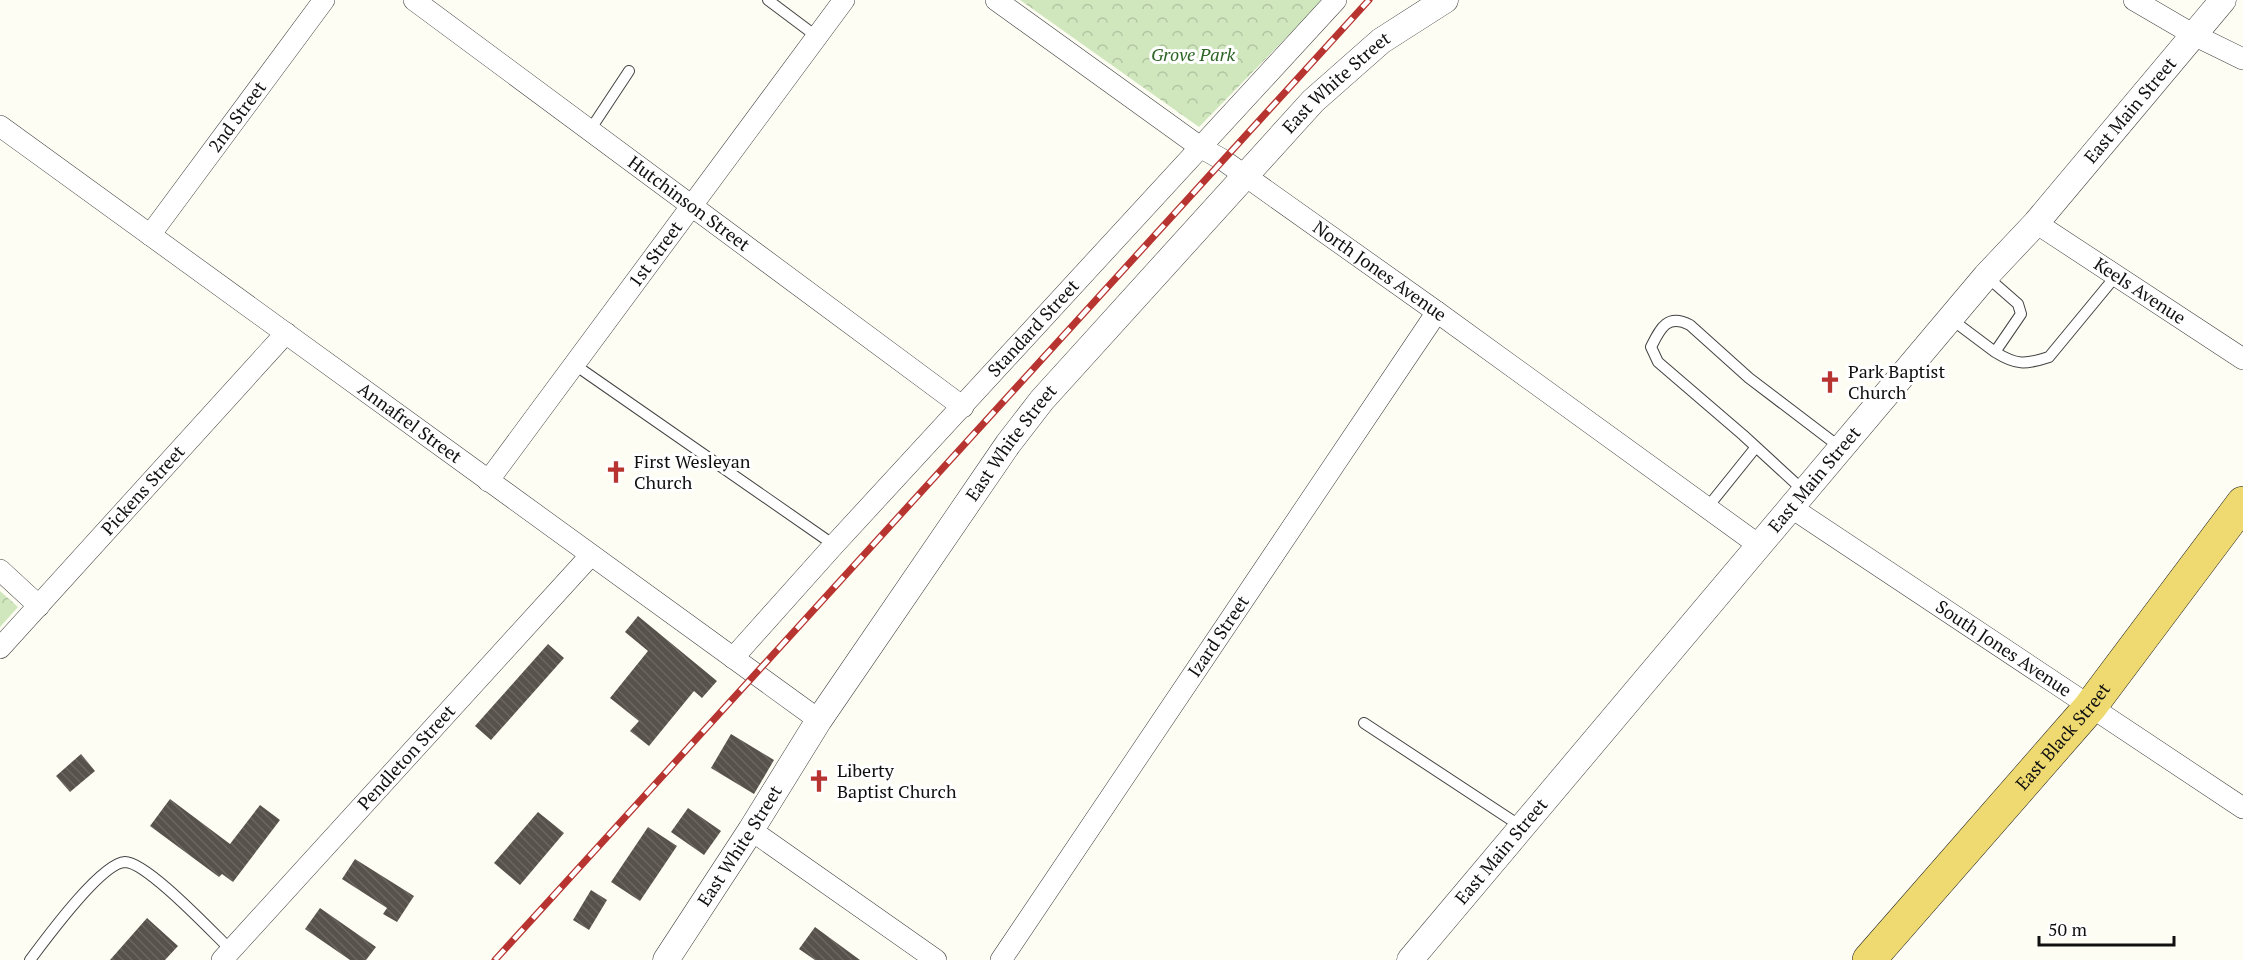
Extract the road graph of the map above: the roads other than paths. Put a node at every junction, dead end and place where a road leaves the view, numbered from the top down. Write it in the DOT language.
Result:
graph roads {
  1 [pos="324,0"];
  2 [pos="414,0"];
  3 [pos="768,0"];
  4 [pos="844,0"];
  5 [pos="996,0"];
  6 [pos="1336,0"];
  7 [pos="1445,0"];
  8 [pos="2134,0"];
  9 [pos="2223,0"];
  10 [pos="2194,35"];
  11 [pos="816,36"];
  12 [pos="2243,59"];
  13 [pos="629,71"];
  14 [pos="0,126"];
  15 [pos="590,130"];
  16 [pos="1200,147"];
  17 [pos="1245,175"];
  18 [pos="691,206"];
  19 [pos="2036,223"];
  20 [pos="150,235"];
  21 [pos="1986,276"];
  22 [pos="2115,277"];
  23 [pos="1437,312"];
  24 [pos="1951,318"];
  25 [pos="286,333"];
  26 [pos="1995,352"];
  27 [pos="2243,359"];
  28 [pos="575,365"];
  29 [pos="963,406"];
  30 [pos="1756,447"];
  31 [pos="1841,449"];
  32 [pos="488,480"];
  33 [pos="1798,500"];
  34 [pos="2243,503"];
  35 [pos="1707,508"];
  36 [pos="834,545"];
  37 [pos="1760,546"];
  38 [pos="591,555"];
  39 [pos="0,570"];
  40 [pos="39,606"];
  41 [pos="0,648"];
  42 [pos="734,658"];
  43 [pos="2090,707"];
  44 [pos="819,720"];
  45 [pos="1364,723"];
  46 [pos="2243,808"];
  47 [pos="1522,827"];
  48 [pos="751,830"];
  49 [pos="226,955"];
  50 [pos="30,960"];
  51 [pos="666,960"];
  52 [pos="936,960"];
  53 [pos="1001,960"];
  54 [pos="1410,960"];
  55 [pos="1869,960"];
  1 -- 20 [label="street, 2nd Street"];
  2 -- 15 [label="street, Hutchinson Street"];
  3 -- 11 [label="lane"];
  4 -- 11 [label="street, 1st Street"];
  5 -- 16 [label="street, North Jones Avenue"];
  6 -- 16 [label="street, Standard Street"];
  7 -- 17 [label="street, East White Street"];
  8 -- 10 [label="street"];
  9 -- 10 [label="street, East Main Street"];
  10 -- 12 [label="street"];
  10 -- 19 [label="street, East Main Street"];
  11 -- 18 [label="street, 1st Street"];
  13 -- 15 [label="lane"];
  14 -- 20 [label="street, Annafrel Street"];
  15 -- 18 [label="street, Hutchinson Street"];
  16 -- 17 [label="street, North Jones Avenue"];
  16 -- 29 [label="street, Standard Street"];
  17 -- 23 [label="street, North Jones Avenue"];
  17 -- 44 [label="street, East White Street"];
  18 -- 28 [label="street, 1st Street"];
  18 -- 29 [label="street, Hutchinson Street"];
  19 -- 21 [label="street, East Main Street"];
  19 -- 22 [label="street, Keels Avenue"];
  20 -- 25 [label="street, Annafrel Street"];
  21 -- 24 [label="street, East Main Street"];
  21 -- 26 [label="lane"];
  22 -- 26 [label="lane"];
  22 -- 27 [label="street, Keels Avenue"];
  23 -- 35 [label="street, North Jones Avenue"];
  23 -- 53 [label="street, Izard Street"];
  24 -- 26 [label="lane"];
  24 -- 31 [label="street, East Main Street"];
  25 -- 32 [label="street, Annafrel Street"];
  25 -- 40 [label="street, Pickens Street"];
  28 -- 32 [label="street, 1st Street"];
  28 -- 36 [label="lane"];
  29 -- 36 [label="street, Standard Street"];
  30 -- 31 [label="lane"];
  30 -- 33 [label="lane"];
  30 -- 35 [label="lane"];
  31 -- 33 [label="street, East Main Street"];
  32 -- 38 [label="street, Annafrel Street"];
  33 -- 37 [label="street, East Main Street"];
  33 -- 43 [label="street, South Jones Avenue"];
  34 -- 43 [label="main road, East Black Street"];
  35 -- 37 [label="street, North Jones Avenue"];
  36 -- 42 [label="street, Standard Street"];
  37 -- 47 [label="street, East Main Street"];
  38 -- 42 [label="street, Annafrel Street"];
  38 -- 49 [label="street, Pendleton Street"];
  39 -- 40 [label="street"];
  40 -- 41 [label="street, Pickens Street"];
  42 -- 44 [label="street, Annafrel Street"];
  43 -- 46 [label="street, South Jones Avenue"];
  43 -- 55 [label="main road, East Black Street"];
  44 -- 48 [label="street, East White Street"];
  45 -- 47 [label="lane"];
  47 -- 54 [label="street, East Main Street"];
  48 -- 51 [label="street, East White Street"];
  48 -- 52 [label="street"];
  49 -- 50 [label="lane"];
}
